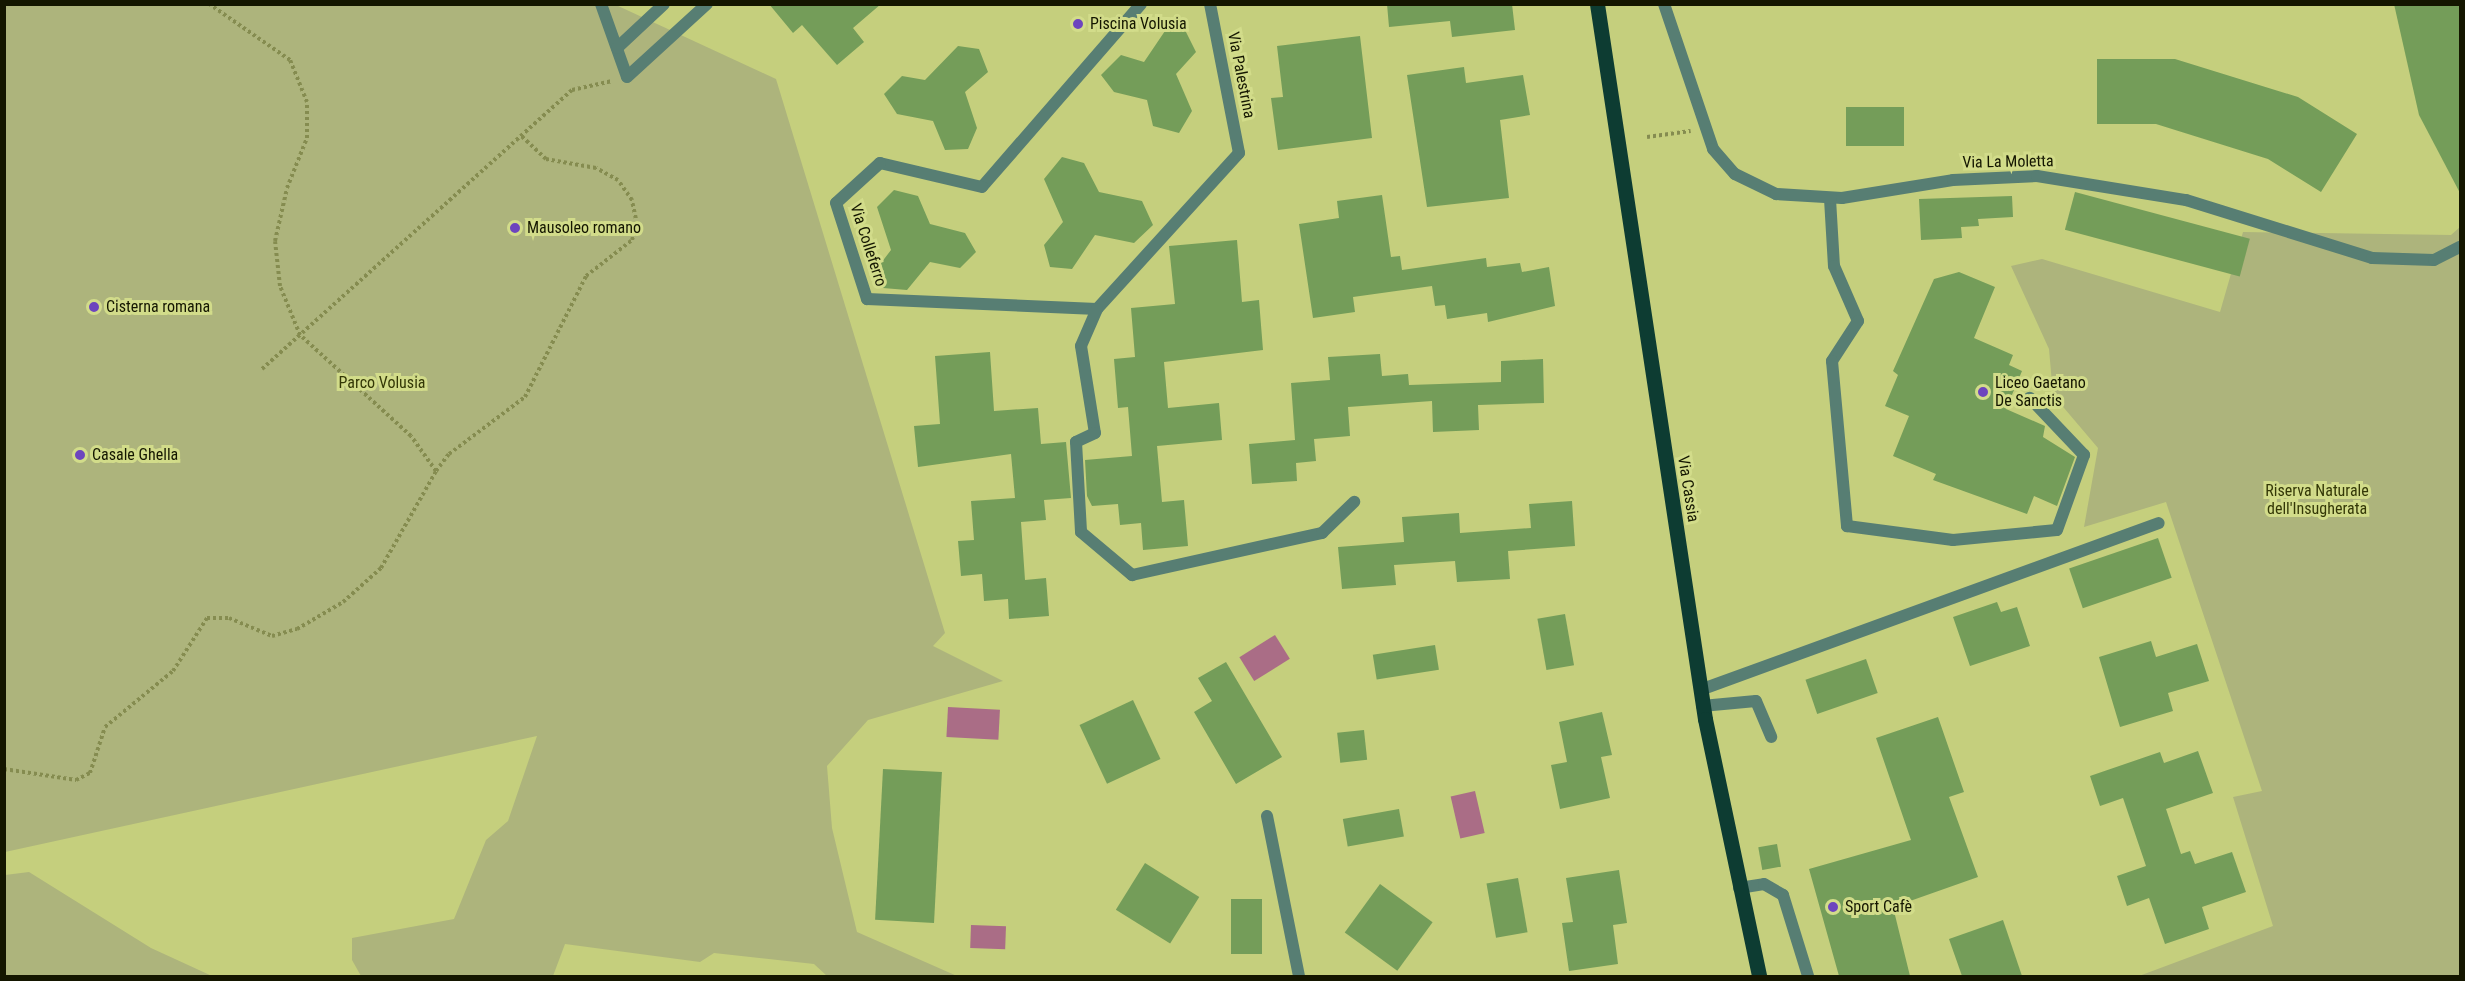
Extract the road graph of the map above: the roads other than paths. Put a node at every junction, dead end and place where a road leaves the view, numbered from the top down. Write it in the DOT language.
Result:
graph roads {
  1 [pos="601,4"];
  2 [pos="664,4"];
  3 [pos="707,4"];
  4 [pos="1141,4"];
  5 [pos="1210,4"];
  6 [pos="1597,4"];
  7 [pos="1665,4"];
  8 [pos="617,48"];
  9 [pos="1830,199"];
  10 [pos="2460,247"];
  11 [pos="1097,309"];
  12 [pos="2030,398"];
  13 [pos="1354,502"];
  14 [pos="2158,523"];
  15 [pos="1700,690"];
  16 [pos="1702,706"];
  17 [pos="1771,737"];
  18 [pos="1267,816"];
  19 [pos="1739,888"];
  20 [pos="1299,976"];
  21 [pos="1760,976"];
  22 [pos="1808,976"];
  1 -- 8 [label="street"];
  2 -- 8 [label="street"];
  3 -- 8 [label="street"];
  4 -- 11 [label="street, Via Colleferro"];
  5 -- 11 [label="street, Via Palestrina"];
  6 -- 15 [label="main road, Via Cassia"];
  7 -- 9 [label="street, Via La Moletta"];
  9 -- 10 [label="street, Via La Moletta"];
  9 -- 12 [label="street"];
  11 -- 13 [label="street"];
  14 -- 15 [label="street"];
  15 -- 16 [label="main road, Via Cassia"];
  16 -- 17 [label="street"];
  16 -- 19 [label="main road, Via Cassia"];
  18 -- 20 [label="street"];
  19 -- 21 [label="main road, Via Cassia"];
  19 -- 22 [label="street"];
}
